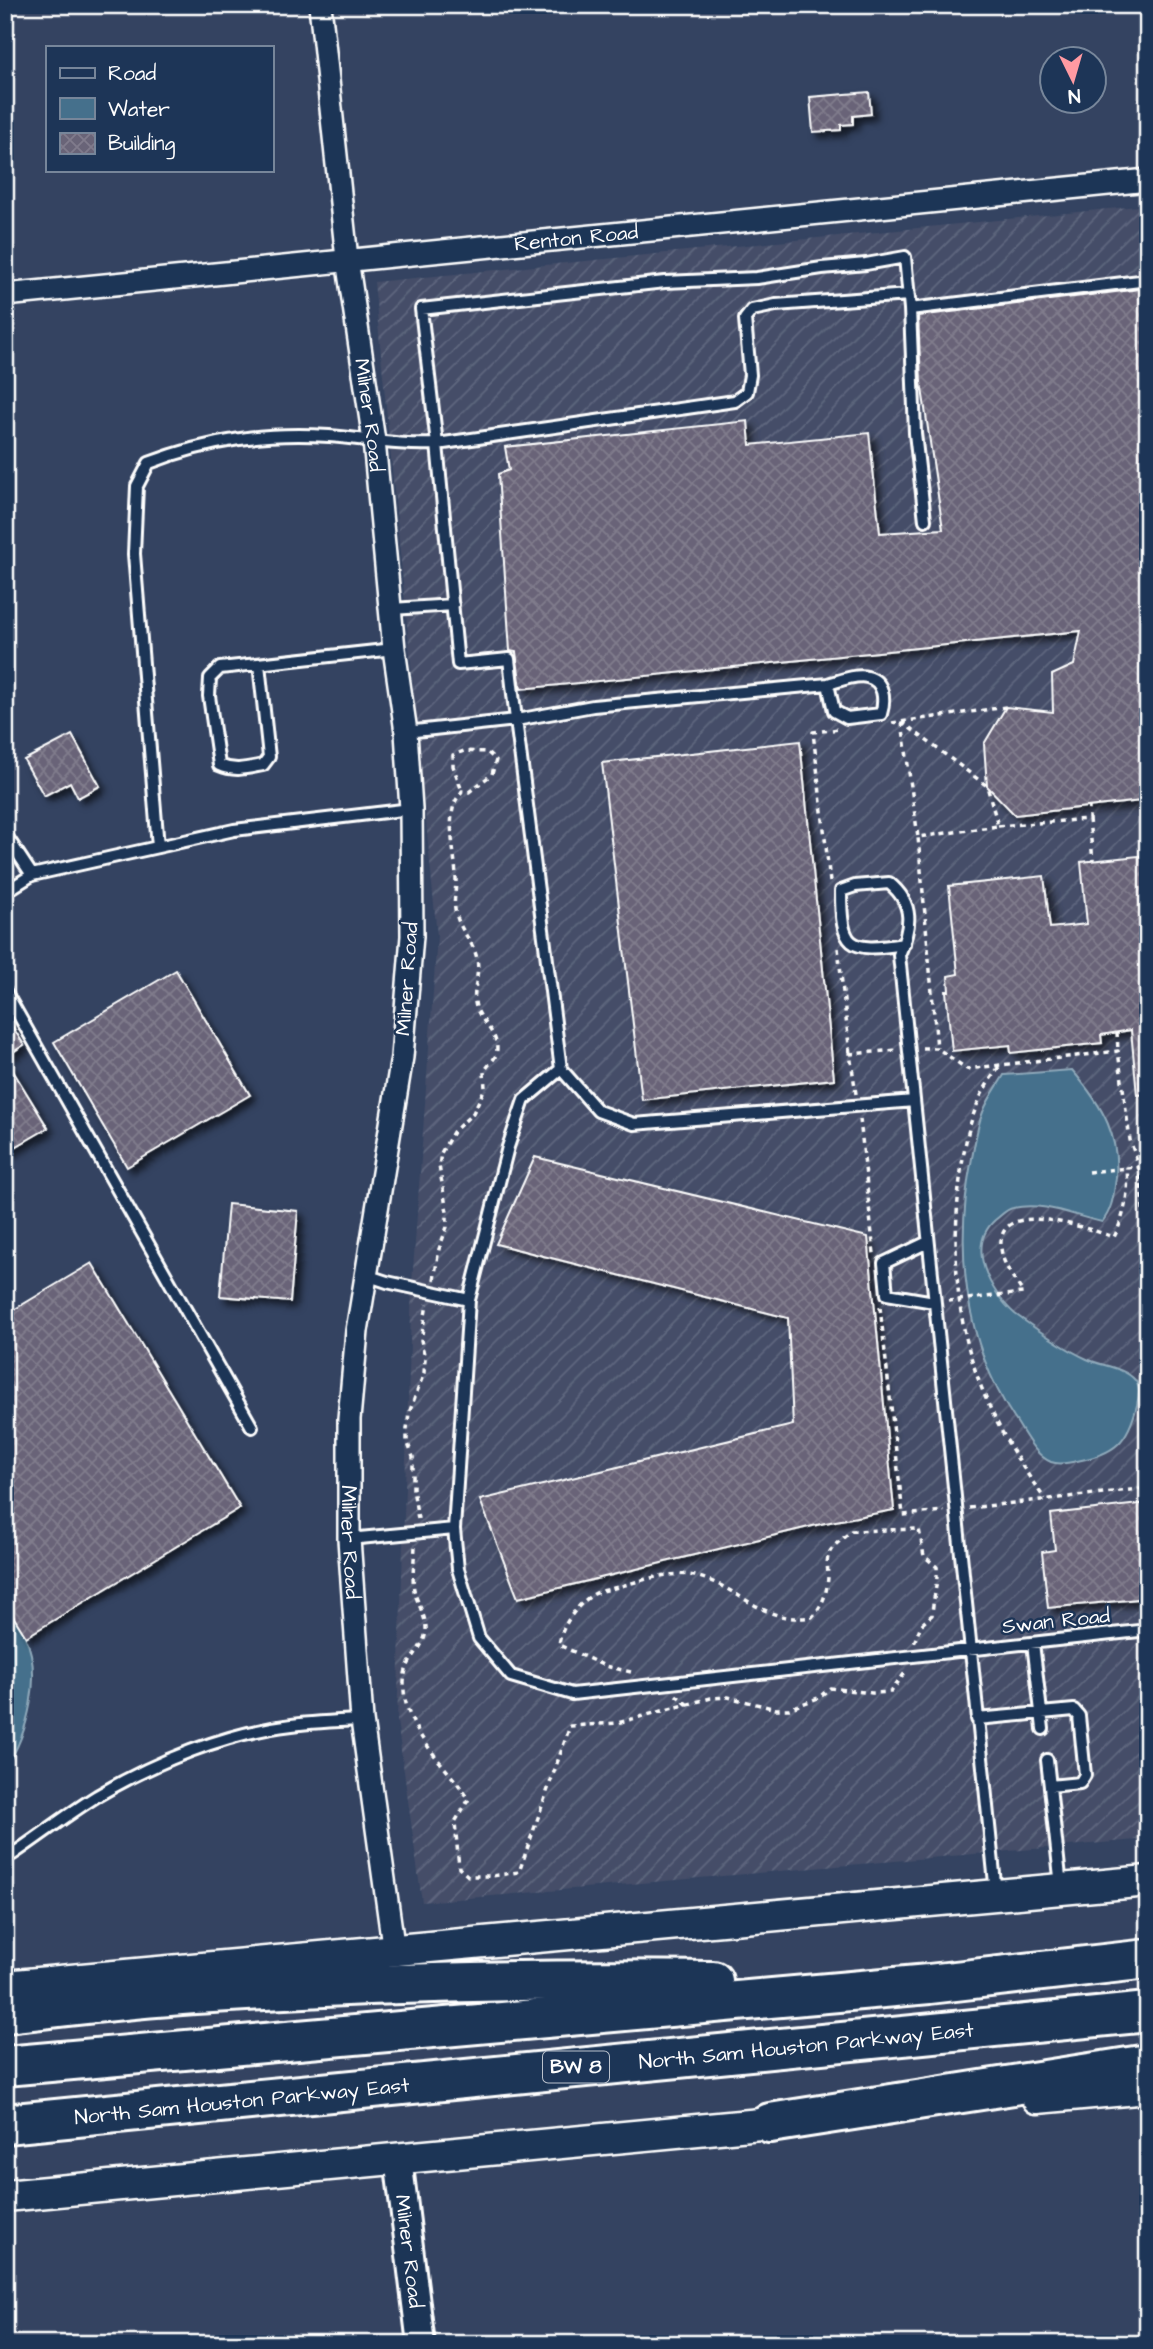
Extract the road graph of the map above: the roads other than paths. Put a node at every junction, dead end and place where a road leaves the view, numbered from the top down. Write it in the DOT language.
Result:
graph roads {
  1 [pos="320,5"];
  2 [pos="1148,180"];
  3 [pos="347,260"];
  4 [pos="1148,280"];
  5 [pos="5,295"];
  6 [pos="908,295"];
  7 [pos="910,309"];
  8 [pos="374,441"];
  9 [pos="437,444"];
  10 [pos="925,520"];
  11 [pos="453,605"];
  12 [pos="392,609"];
  13 [pos="394,649"];
  14 [pos="258,664"];
  15 [pos="828,684"];
  16 [pos="516,720"];
  17 [pos="406,732"];
  18 [pos="411,809"];
  19 [pos="5,834"];
  20 [pos="158,847"];
  21 [pos="32,875"];
  22 [pos="5,892"];
  23 [pos="904,944"];
  24 [pos="5,990"];
  25 [pos="561,1069"];
  26 [pos="914,1101"];
  27 [pos="928,1242"];
  28 [pos="366,1275"];
  29 [pos="469,1300"];
  30 [pos="934,1302"];
  31 [pos="251,1427"];
  32 [pos="454,1529"];
  33 [pos="349,1539"];
  34 [pos="1148,1630"];
  35 [pos="1033,1643"];
  36 [pos="969,1649"];
  37 [pos="1041,1713"];
  38 [pos="977,1719"];
  39 [pos="362,1720"];
  40 [pos="1043,1729"];
  41 [pos="1046,1760"];
  42 [pos="1050,1786"];
  43 [pos="5,1856"];
  44 [pos="1148,1881"];
  45 [pos="1062,1889"];
  46 [pos="996,1895"];
  47 [pos="394,1952"];
  48 [pos="1148,1959"];
  49 [pos="929,1984"];
  50 [pos="5,1986"];
  51 [pos="1148,2012"];
  52 [pos="5,2013"];
  53 [pos="1148,2064"];
  54 [pos="5,2066"];
  55 [pos="1148,2088"];
  56 [pos="770,2123"];
  57 [pos="5,2124"];
  58 [pos="398,2158"];
  59 [pos="5,2196"];
  60 [pos="421,2344"];
  1 -- 3 [label="street, Milner Road"];
  2 -- 3 [label="street, Renton Road"];
  3 -- 5 [label="street, Renton Road"];
  3 -- 8 [label="street, Milner Road"];
  4 -- 7 [label="lane"];
  6 -- 7 [label="lane"];
  6 -- 9 [label="lane"];
  6 -- 9 [label="lane"];
  7 -- 10 [label="lane"];
  8 -- 9 [label="lane"];
  8 -- 12 [label="street, Milner Road"];
  8 -- 20 [label="lane"];
  9 -- 11 [label="lane"];
  11 -- 12 [label="lane"];
  11 -- 16 [label="lane"];
  12 -- 13 [label="street, Milner Road"];
  13 -- 14 [label="lane"];
  13 -- 17 [label="street, Milner Road"];
  14 -- 14 [label="lane"];
  15 -- 15 [label="lane"];
  15 -- 16 [label="lane"];
  16 -- 17 [label="lane"];
  16 -- 25 [label="lane"];
  17 -- 18 [label="street, Milner Road"];
  18 -- 20 [label="lane"];
  18 -- 28 [label="street, Milner Road"];
  19 -- 21 [label="lane"];
  20 -- 21 [label="lane"];
  21 -- 22 [label="lane"];
  23 -- 23 [label="lane"];
  23 -- 26 [label="lane"];
  24 -- 31 [label="lane"];
  25 -- 26 [label="lane"];
  25 -- 29 [label="lane, Swan Road"];
  26 -- 27 [label="lane"];
  27 -- 30 [label="lane"];
  27 -- 30 [label="lane"];
  28 -- 29 [label="lane"];
  28 -- 33 [label="street, Milner Road"];
  29 -- 32 [label="lane, Swan Road"];
  30 -- 36 [label="lane"];
  32 -- 33 [label="lane"];
  32 -- 36 [label="lane, Swan Road"];
  33 -- 39 [label="street, Milner Road"];
  34 -- 35 [label="lane, Swan Road"];
  35 -- 36 [label="lane, Swan Road"];
  35 -- 37 [label="lane"];
  36 -- 38 [label="lane"];
  37 -- 38 [label="lane"];
  37 -- 40 [label="lane"];
  37 -- 42 [label="lane"];
  38 -- 46 [label="lane"];
  39 -- 43 [label="lane"];
  39 -- 47 [label="street, Milner Road"];
  41 -- 42 [label="lane"];
  42 -- 45 [label="lane"];
  44 -- 45 [label="main road"];
  45 -- 46 [label="main road"];
  46 -- 47 [label="main road"];
  47 -- 50 [label="main road"];
  48 -- 49 [label="highway"];
  49 -- 52 [label="highway"];
  49 -- 54 [label="highway"];
  51 -- 57 [label="highway, North Sam Houston Parkway East / BW 8"];
  53 -- 56 [label="highway"];
  55 -- 56 [label="main road"];
  56 -- 58 [label="main road"];
  58 -- 59 [label="main road"];
  58 -- 60 [label="street, Milner Road"];
}
